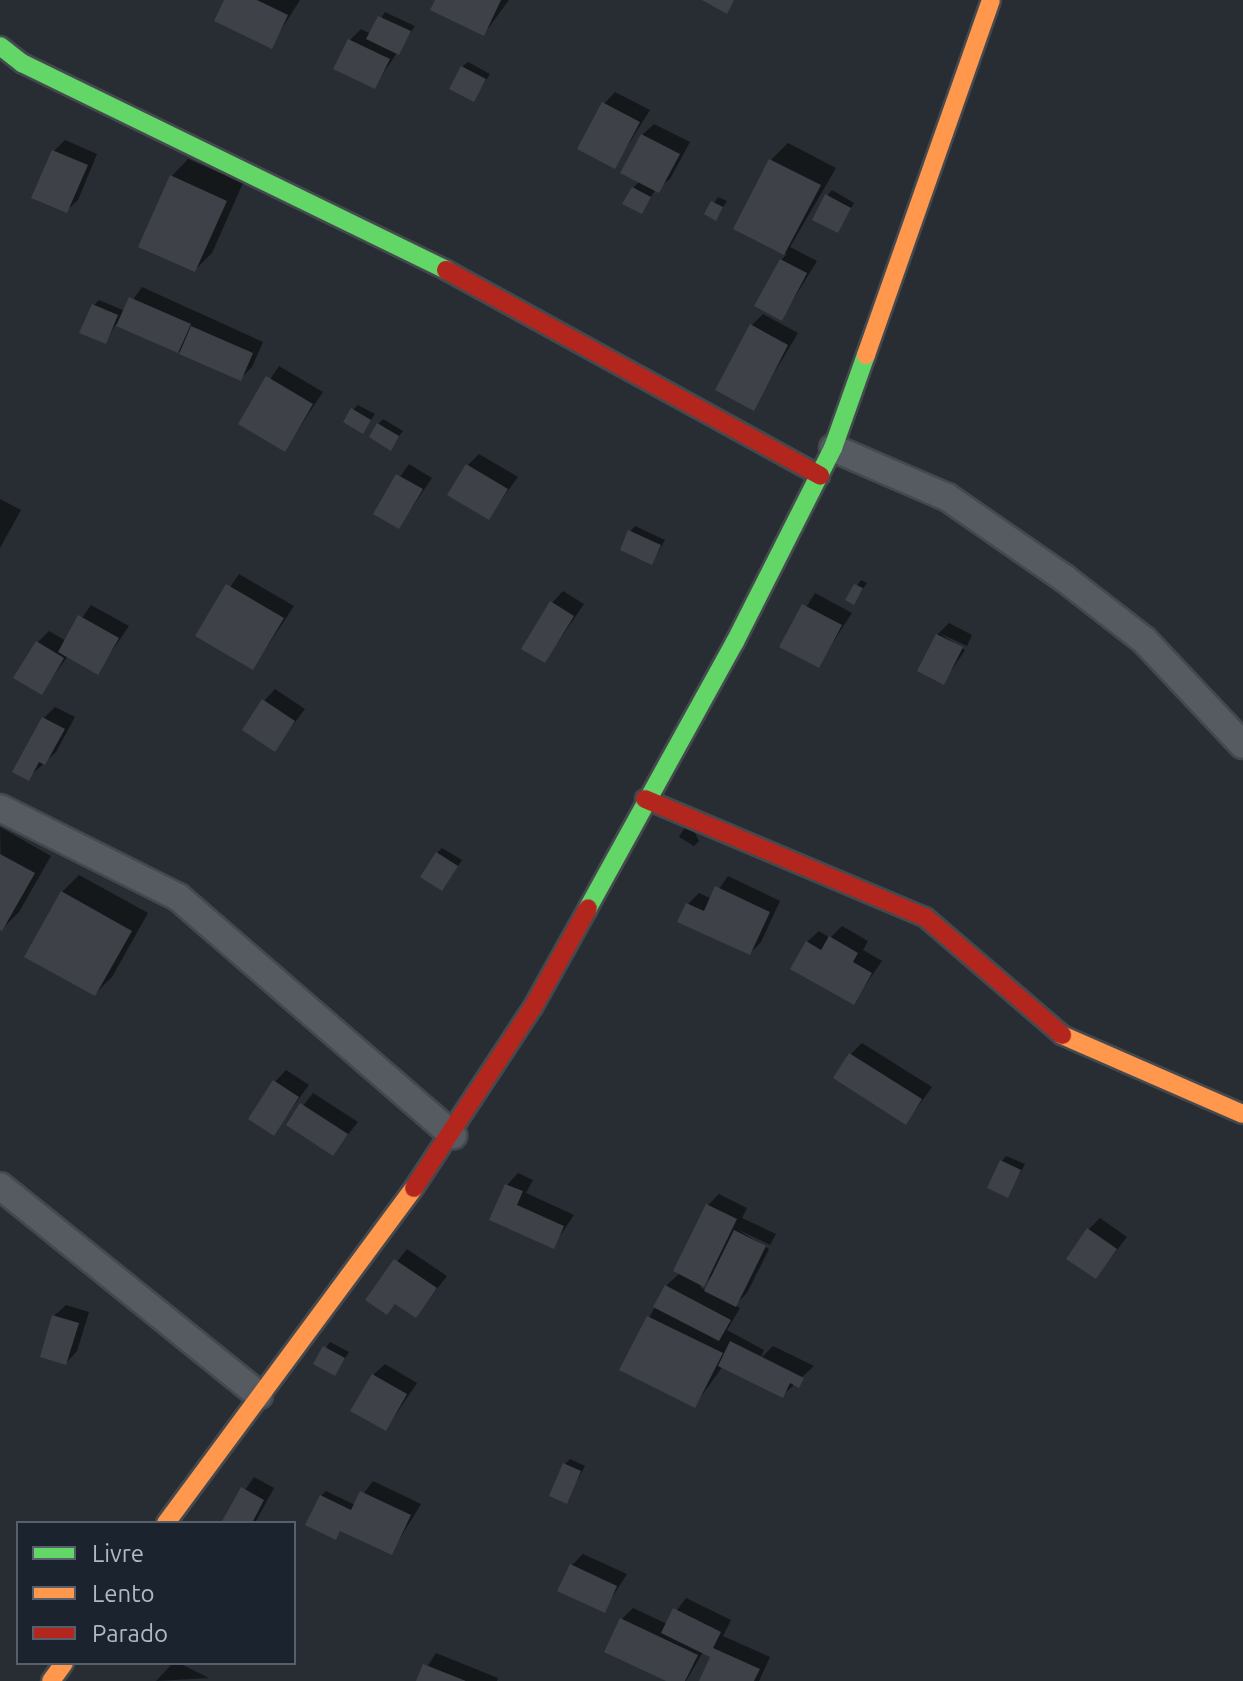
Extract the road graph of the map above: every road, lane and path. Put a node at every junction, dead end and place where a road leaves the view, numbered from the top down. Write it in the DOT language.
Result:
graph roads {
  1 [pos="991,0"];
  2 [pos="0,46"];
  3 [pos="833,448"];
  4 [pos="820,476"];
  5 [pos="1243,745"];
  6 [pos="645,799"];
  7 [pos="0,808"];
  8 [pos="1243,1114"];
  9 [pos="453,1135"];
  10 [pos="0,1186"];
  11 [pos="259,1395"];
  12 [pos="167,1521"];
  1 -- 3 [label="street"];
  2 -- 4 [label="street"];
  3 -- 4 [label="street"];
  3 -- 5 [label="street"];
  4 -- 6 [label="street"];
  6 -- 8 [label="street"];
  6 -- 9 [label="street"];
  7 -- 9 [label="street"];
  9 -- 11 [label="street"];
  10 -- 11 [label="street"];
  11 -- 12 [label="street"];
}
